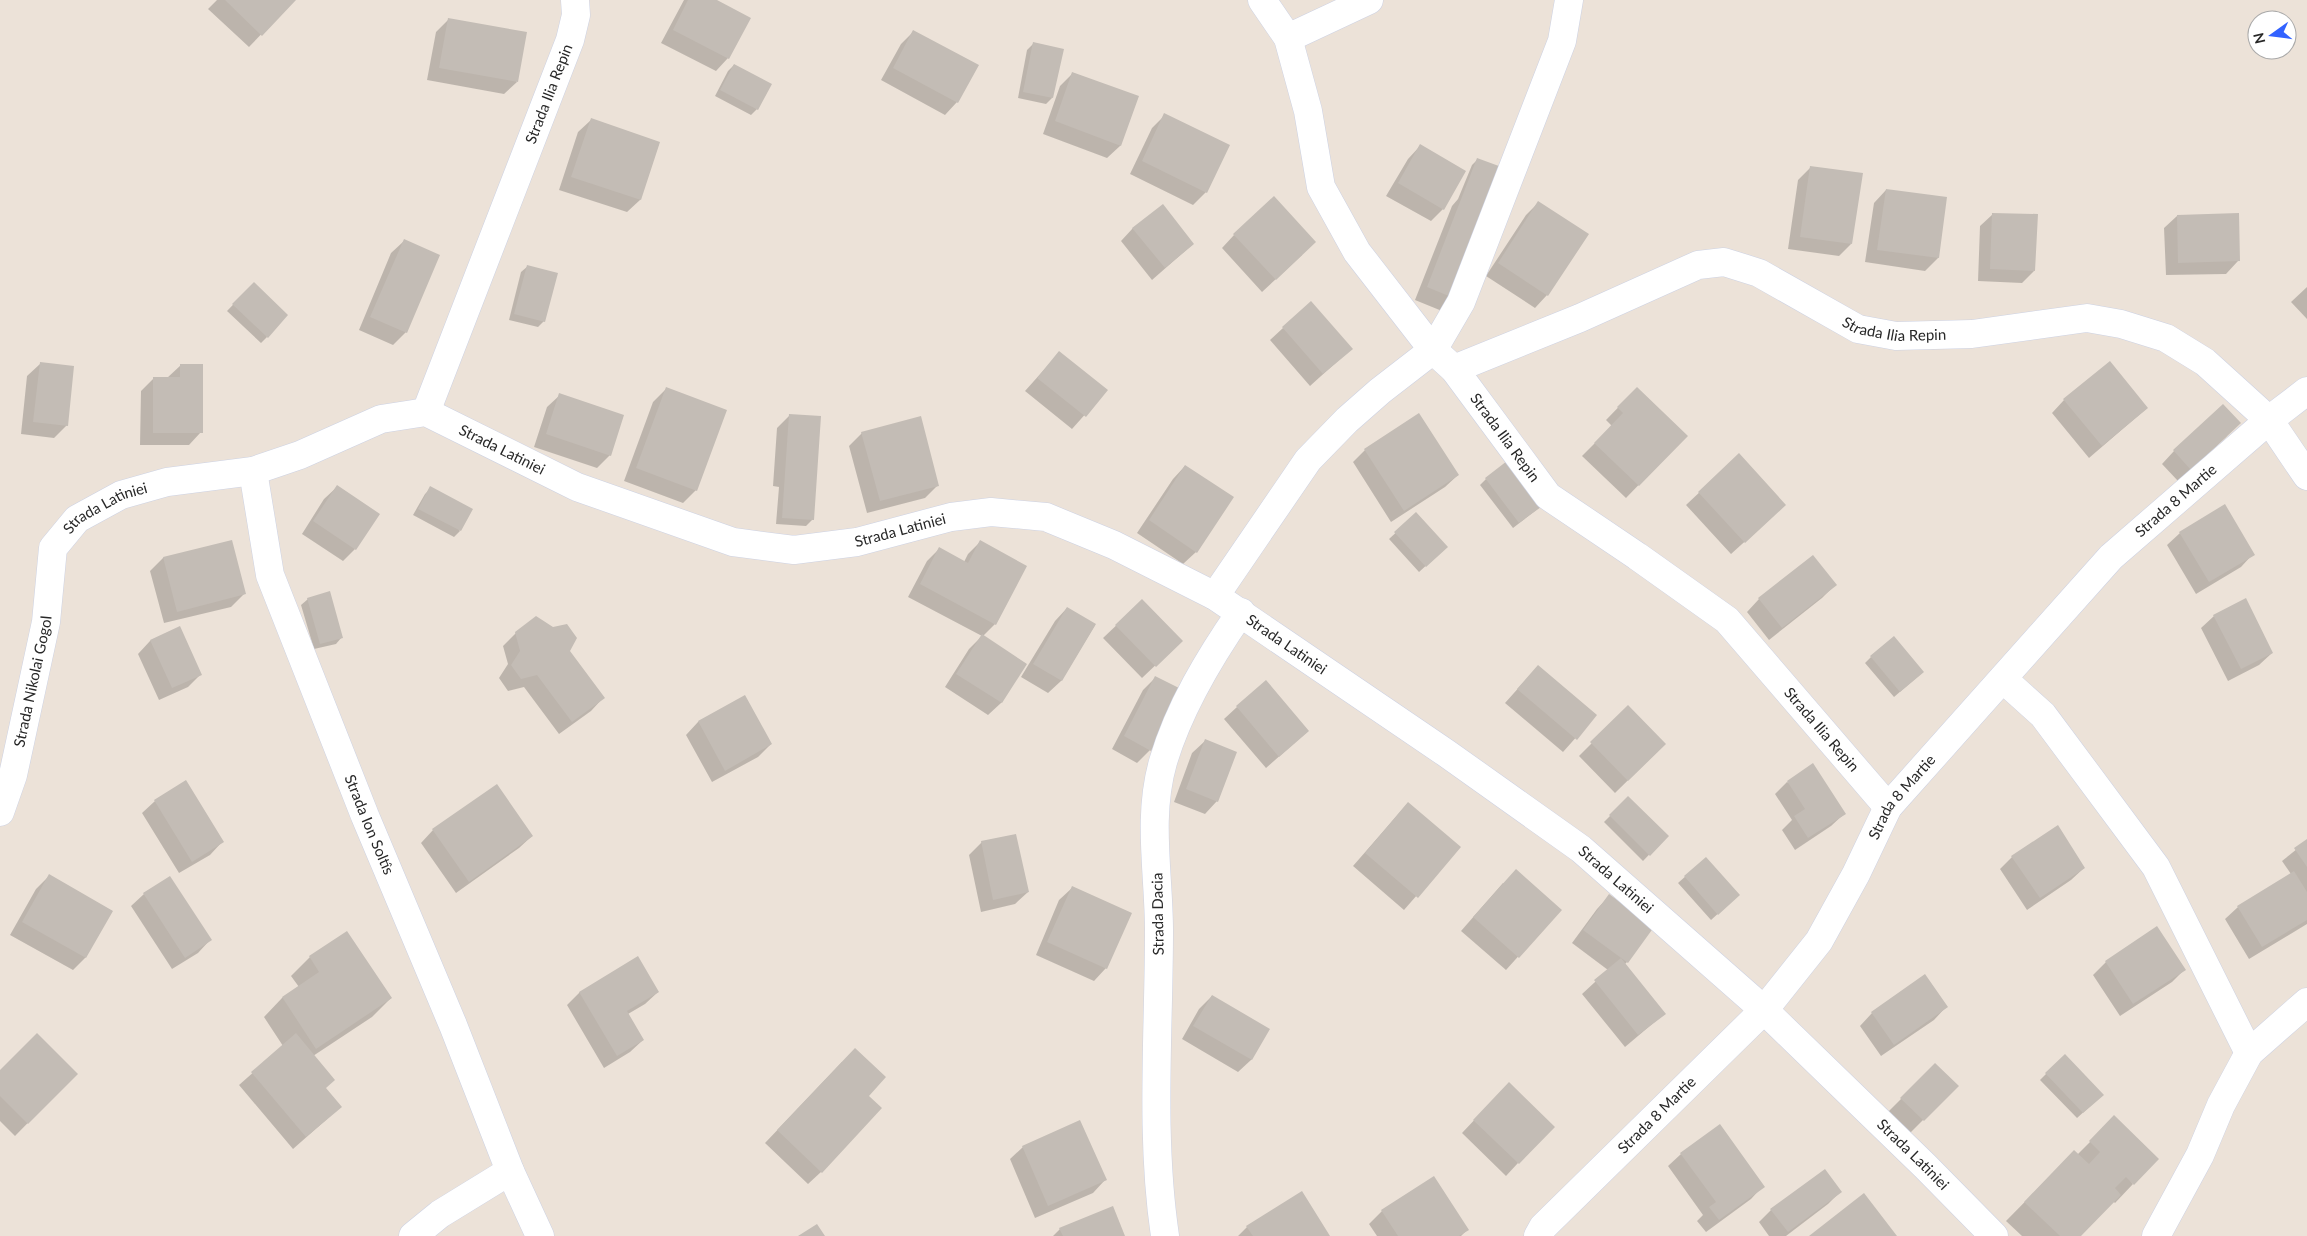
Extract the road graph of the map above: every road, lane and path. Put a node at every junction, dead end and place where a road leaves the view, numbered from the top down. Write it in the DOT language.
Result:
graph roads {
  1 [pos="575,0"];
  2 [pos="1262,0"];
  3 [pos="1369,0"];
  4 [pos="1569,0"];
  5 [pos="1288,38"];
  6 [pos="1433,350"];
  7 [pos="1454,369"];
  8 [pos="2307,391"];
  9 [pos="426,412"];
  10 [pos="2269,420"];
  11 [pos="253,471"];
  12 [pos="2307,476"];
  13 [pos="53,548"];
  14 [pos="1215,596"];
  15 [pos="1241,612"];
  16 [pos="2003,679"];
  17 [pos="1888,807"];
  18 [pos="0,812"];
  19 [pos="2307,1002"];
  20 [pos="1764,1010"];
  21 [pos="2249,1053"];
  22 [pos="510,1171"];
  23 [pos="413,1236"];
  24 [pos="540,1236"];
  25 [pos="1165,1236"];
  26 [pos="1538,1236"];
  27 [pos="1994,1236"];
  28 [pos="2156,1236"];
  1 -- 9 [label="street, Strada Ilia Repin"];
  2 -- 5 [label="street, Strada Ilia Repin"];
  3 -- 5 [label="street"];
  4 -- 6 [label="street"];
  5 -- 6 [label="street, Strada Ilia Repin"];
  6 -- 7 [label="street, Strada Ilia Repin"];
  6 -- 14 [label="street"];
  7 -- 10 [label="street, Strada Ilia Repin"];
  7 -- 17 [label="street, Strada Ilia Repin"];
  8 -- 10 [label="street, Strada 8 Martie"];
  9 -- 11 [label="street, Strada Latiniei"];
  9 -- 14 [label="street, Strada Latiniei"];
  10 -- 12 [label="street, Strada Ilia Repin"];
  10 -- 16 [label="street, Strada 8 Martie"];
  11 -- 13 [label="street, Strada Latiniei"];
  11 -- 22 [label="street, Strada Ion Soltîs"];
  13 -- 18 [label="street, Strada Nikolai Gogol"];
  14 -- 15 [label="street, Strada Latiniei"];
  15 -- 20 [label="street, Strada Latiniei"];
  15 -- 25 [label="street, Strada Dacia"];
  16 -- 17 [label="street, Strada 8 Martie"];
  16 -- 21 [label="street"];
  17 -- 20 [label="street, Strada 8 Martie"];
  19 -- 21 [label="street"];
  20 -- 26 [label="street, Strada 8 Martie"];
  20 -- 27 [label="street, Strada Latiniei"];
  21 -- 28 [label="street"];
  22 -- 23 [label="street"];
  22 -- 24 [label="street, Strada Ion Soltîs"];
}
